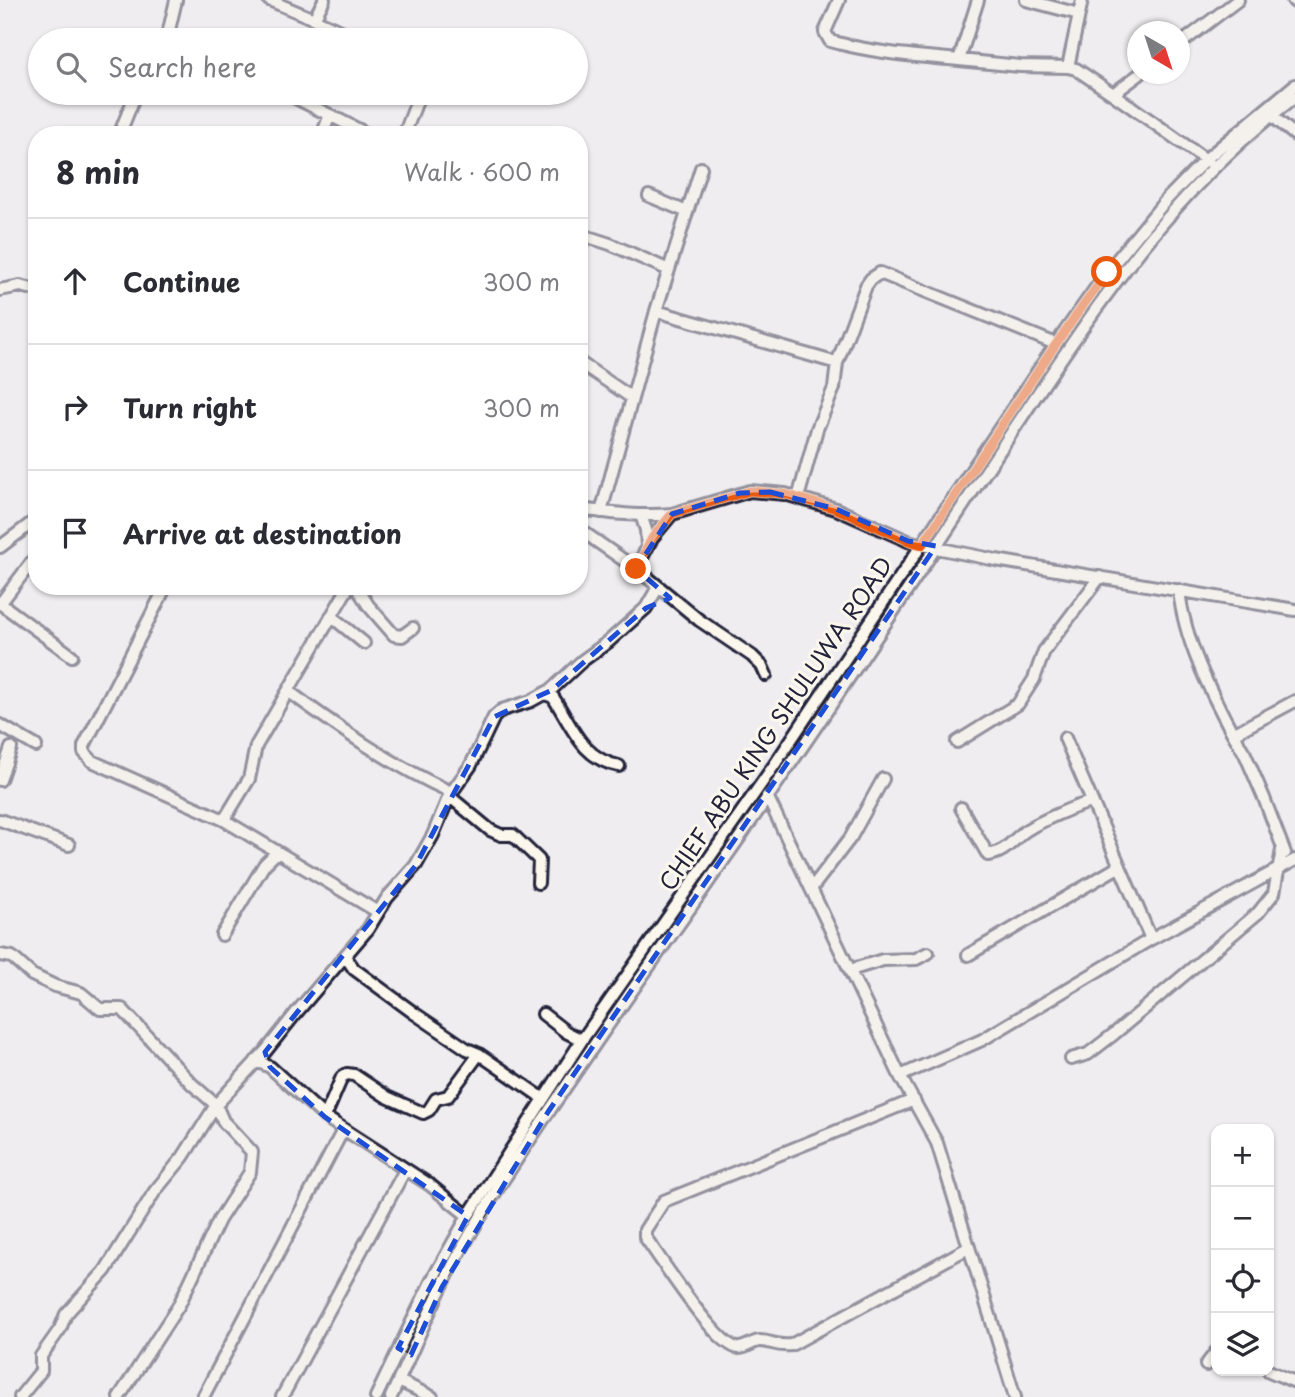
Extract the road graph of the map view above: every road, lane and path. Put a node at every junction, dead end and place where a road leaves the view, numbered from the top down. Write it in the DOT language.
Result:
graph roads {
  1 [pos="176,0"];
  2 [pos="269,0"];
  3 [pos="324,0"];
  4 [pos="839,0"];
  5 [pos="978,0"];
  6 [pos="1026,0"];
  7 [pos="1082,0"];
  8 [pos="1238,0"];
  9 [pos="1079,14"];
  10 [pos="314,19"];
  11 [pos="169,28"];
  12 [pos="334,28"];
  13 [pos="1190,36"];
  14 [pos="960,60"];
  15 [pos="1068,67"];
  16 [pos="1127,83"];
  17 [pos="1295,85"];
  18 [pos="1112,94"];
  19 [pos="1295,97"];
  20 [pos="131,105"];
  21 [pos="310,105"];
  22 [pos="415,105"];
  23 [pos="330,115"];
  24 [pos="1271,115"];
  25 [pos="123,126"];
  26 [pos="326,126"];
  27 [pos="351,126"];
  28 [pos="407,126"];
  29 [pos="1295,135"];
  30 [pos="1210,162"];
  31 [pos="701,167"];
  32 [pos="649,196"];
  33 [pos="687,212"];
  34 [pos="588,237"];
  35 [pos="669,270"];
  36 [pos="28,288"];
  37 [pos="0,289"];
  38 [pos="656,311"];
  39 [pos="1056,344"];
  40 [pos="837,363"];
  41 [pos="588,368"];
  42 [pos="632,398"];
  43 [pos="799,498"];
  44 [pos="588,510"];
  45 [pos="601,512"];
  46 [pos="672,514"];
  47 [pos="641,515"];
  48 [pos="28,526"];
  49 [pos="588,536"];
  50 [pos="922,545"];
  51 [pos="936,546"];
  52 [pos="0,547"];
  53 [pos="647,547"];
  54 [pos="28,567"];
  55 [pos="636,569"];
  56 [pos="1100,577"];
  57 [pos="658,587"];
  58 [pos="1179,590"];
  59 [pos="161,595"];
  60 [pos="344,595"];
  61 [pos="362,595"];
  62 [pos="673,597"];
  63 [pos="0,604"];
  64 [pos="646,608"];
  65 [pos="1295,610"];
  66 [pos="331,616"];
  67 [pos="413,628"];
  68 [pos="364,643"];
  69 [pos="72,656"];
  70 [pos="766,675"];
  71 [pos="288,691"];
  72 [pos="551,693"];
  73 [pos="1295,701"];
  74 [pos="0,725"];
  75 [pos="1233,734"];
  76 [pos="1065,738"];
  77 [pos="957,742"];
  78 [pos="36,746"];
  79 [pos="11,747"];
  80 [pos="618,766"];
  81 [pos="883,779"];
  82 [pos="0,780"];
  83 [pos="450,794"];
  84 [pos="767,796"];
  85 [pos="1092,802"];
  86 [pos="961,808"];
  87 [pos="0,820"];
  88 [pos="224,820"];
  89 [pos="69,845"];
  90 [pos="1282,850"];
  91 [pos="277,852"];
  92 [pos="1295,859"];
  93 [pos="1120,866"];
  94 [pos="1280,868"];
  95 [pos="538,883"];
  96 [pos="811,889"];
  97 [pos="378,912"];
  98 [pos="665,921"];
  99 [pos="675,929"];
  100 [pos="222,935"];
  101 [pos="1151,939"];
  102 [pos="928,953"];
  103 [pos="0,955"];
  104 [pos="968,955"];
  105 [pos="345,956"];
  106 [pos="850,970"];
  107 [pos="544,1014"];
  108 [pos="582,1040"];
  109 [pos="265,1052"];
  110 [pos="479,1054"];
  111 [pos="1071,1059"];
  112 [pos="256,1061"];
  113 [pos="270,1067"];
  114 [pos="900,1076"];
  115 [pos="544,1099"];
  116 [pos="914,1100"];
  117 [pos="216,1105"];
  118 [pos="325,1117"];
  119 [pos="343,1130"];
  120 [pos="405,1170"];
  121 [pos="468,1216"];
  122 [pos="968,1248"];
  123 [pos="398,1348"];
  124 [pos="411,1355"];
  125 [pos="1211,1358"];
  126 [pos="1206,1365"];
  127 [pos="1274,1373"];
  128 [pos="399,1381"];
  129 [pos="1295,1382"];
  130 [pos="20,1397"];
  131 [pos="119,1397"];
  132 [pos="203,1397"];
  133 [pos="282,1397"];
  134 [pos="376,1397"];
  135 [pos="391,1397"];
  136 [pos="432,1397"];
  137 [pos="1015,1397"];
  1 -- 11 [label="street"];
  2 -- 10 [label="street"];
  3 -- 10 [label="street"];
  4 -- 14 [label="street"];
  5 -- 14 [label="street"];
  6 -- 9 [label="street"];
  7 -- 9 [label="street"];
  8 -- 13 [label="street"];
  9 -- 15 [label="street"];
  10 -- 12 [label="street"];
  14 -- 15 [label="street"];
  15 -- 18 [label="street"];
  16 -- 18 [label="street"];
  17 -- 30 [label="street, CHIEF ABU KING SHULUWA ROAD"];
  18 -- 30 [label="street"];
  19 -- 24 [label="street"];
  20 -- 25 [label="street"];
  21 -- 23 [label="street"];
  22 -- 28 [label="street"];
  23 -- 26 [label="street"];
  23 -- 27 [label="street"];
  24 -- 29 [label="street"];
  24 -- 30 [label="street"];
  30 -- 39 [label="street, CHIEF ABU KING SHULUWA ROAD"];
  30 -- 51 [label="street"];
  31 -- 33 [label="street"];
  32 -- 33 [label="street"];
  33 -- 35 [label="street"];
  34 -- 35 [label="street"];
  35 -- 38 [label="street"];
  36 -- 37 [label="street"];
  38 -- 40 [label="street"];
  38 -- 42 [label="street"];
  39 -- 40 [label="street"];
  39 -- 50 [label="street, CHIEF ABU KING SHULUWA ROAD"];
  40 -- 43 [label="street"];
  41 -- 42 [label="street"];
  42 -- 45 [label="street"];
  43 -- 46 [label="street"];
  43 -- 50 [label="street"];
  44 -- 45 [label="street"];
  45 -- 47 [label="street"];
  46 -- 47 [label="street"];
  46 -- 53 [label="street"];
  47 -- 53 [label="street"];
  48 -- 52 [label="street"];
  49 -- 55 [label="street"];
  50 -- 51 [label="street"];
  50 -- 98 [label="street, CHIEF ABU KING SHULUWA ROAD"];
  51 -- 56 [label="street"];
  51 -- 84 [label="street"];
  53 -- 55 [label="street"];
  54 -- 63 [label="street"];
  55 -- 57 [label="street"];
  56 -- 58 [label="street"];
  56 -- 77 [label="street"];
  57 -- 62 [label="street"];
  57 -- 64 [label="street"];
  58 -- 65 [label="street"];
  58 -- 75 [label="street"];
  59 -- 88 [label="street"];
  60 -- 66 [label="street"];
  61 -- 67 [label="street"];
  62 -- 64 [label="street"];
  62 -- 70 [label="street"];
  63 -- 69 [label="street"];
  64 -- 72 [label="street"];
  66 -- 68 [label="street"];
  66 -- 71 [label="street"];
  71 -- 83 [label="street"];
  71 -- 88 [label="street"];
  72 -- 80 [label="street"];
  72 -- 83 [label="street"];
  73 -- 75 [label="street"];
  74 -- 78 [label="street"];
  75 -- 90 [label="street"];
  76 -- 85 [label="street"];
  79 -- 82 [label="street"];
  81 -- 96 [label="street"];
  83 -- 95 [label="street"];
  83 -- 97 [label="street"];
  84 -- 96 [label="street"];
  84 -- 99 [label="street"];
  85 -- 86 [label="street"];
  85 -- 93 [label="street"];
  87 -- 89 [label="street"];
  88 -- 91 [label="street"];
  90 -- 92 [label="street"];
  90 -- 94 [label="street"];
  91 -- 97 [label="street"];
  91 -- 100 [label="street"];
  92 -- 94 [label="street"];
  93 -- 101 [label="street"];
  93 -- 104 [label="street"];
  94 -- 101 [label="street"];
  94 -- 111 [label="street"];
  96 -- 106 [label="street"];
  97 -- 105 [label="street"];
  98 -- 99 [label="street"];
  98 -- 108 [label="street, CHIEF ABU KING SHULUWA ROAD"];
  99 -- 124 [label="street"];
  101 -- 114 [label="street"];
  102 -- 106 [label="street"];
  103 -- 117 [label="street"];
  105 -- 109 [label="street"];
  105 -- 110 [label="street"];
  106 -- 114 [label="street"];
  107 -- 108 [label="street"];
  108 -- 115 [label="street, CHIEF ABU KING SHULUWA ROAD"];
  109 -- 112 [label="street"];
  109 -- 113 [label="street"];
  110 -- 115 [label="street"];
  110 -- 118 [label="street"];
  112 -- 113 [label="street"];
  112 -- 117 [label="street"];
  113 -- 118 [label="street"];
  114 -- 116 [label="street"];
  115 -- 121 [label="street, CHIEF ABU KING SHULUWA ROAD"];
  116 -- 122 [label="street"];
  116 -- 122 [label="street"];
  117 -- 130 [label="street"];
  117 -- 131 [label="street"];
  118 -- 119 [label="street"];
  119 -- 120 [label="street"];
  119 -- 132 [label="street"];
  120 -- 121 [label="street"];
  120 -- 133 [label="street"];
  121 -- 123 [label="street, CHIEF ABU KING SHULUWA ROAD"];
  122 -- 137 [label="street"];
  123 -- 124 [label="street"];
  123 -- 134 [label="street, CHIEF ABU KING SHULUWA ROAD"];
  124 -- 128 [label="street"];
  125 -- 126 [label="street"];
  127 -- 129 [label="street"];
  128 -- 135 [label="street"];
  128 -- 136 [label="street"];
}
